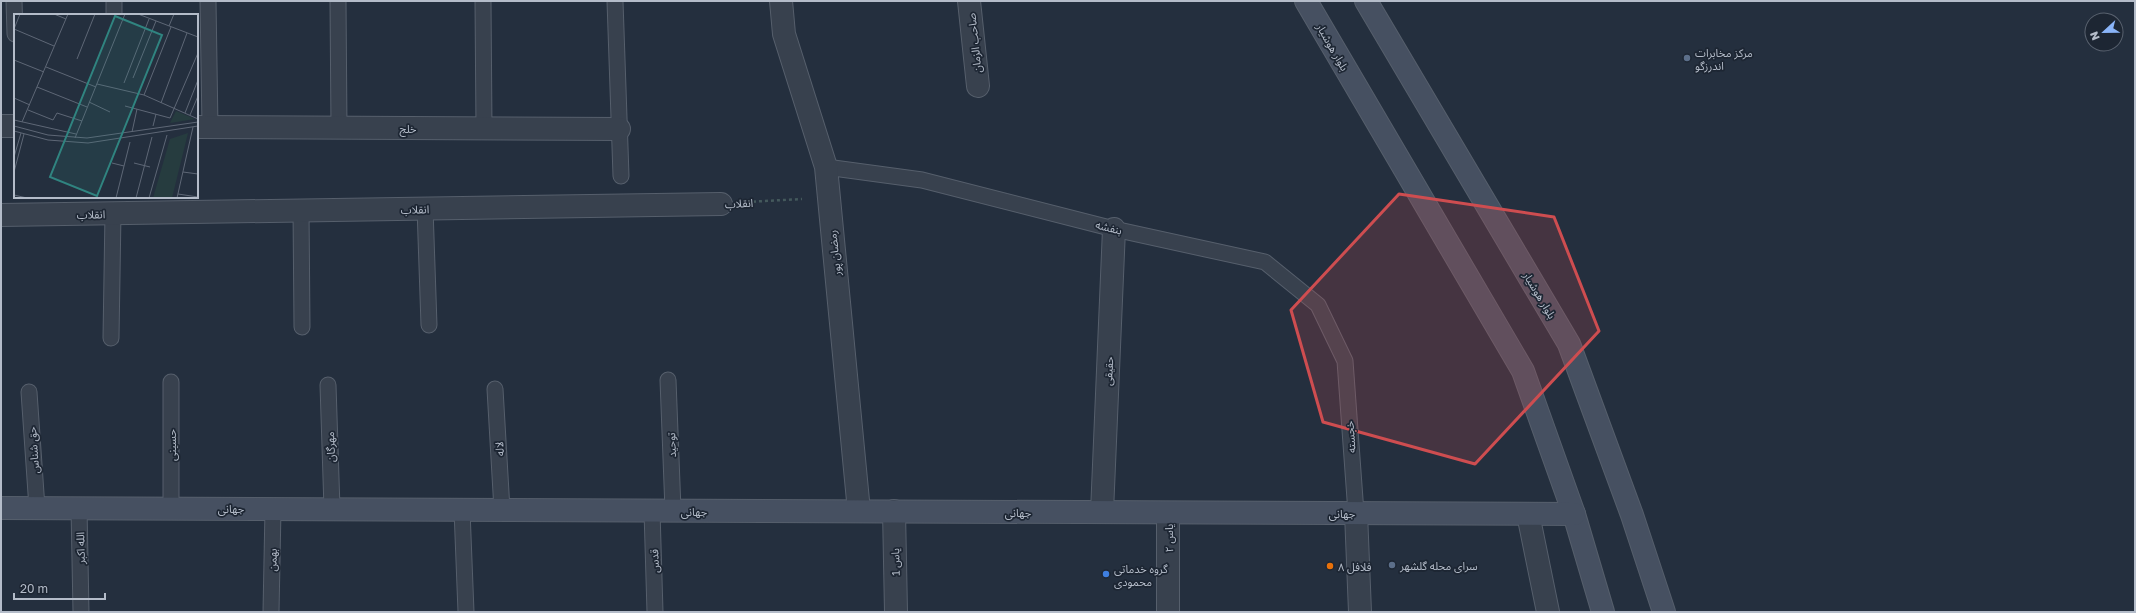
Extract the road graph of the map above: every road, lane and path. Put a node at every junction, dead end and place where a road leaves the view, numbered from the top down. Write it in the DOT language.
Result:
graph roads {
  1 [pos="14,1"];
  2 [pos="114,1"];
  3 [pos="208,1"];
  4 [pos="338,1"];
  5 [pos="483,1"];
  6 [pos="615,1"];
  7 [pos="781,1"];
  8 [pos="969,1"];
  9 [pos="1366,1"];
  10 [pos="1311,4"];
  11 [pos="14,14"];
  12 [pos="114,14"];
  13 [pos="978,86"];
  14 [pos="1,126"];
  15 [pos="14,126"];
  16 [pos="203,127"];
  17 [pos="339,128"];
  18 [pos="484,129"];
  19 [pos="619,129"];
  20 [pos="826,167"];
  21 [pos="621,176"];
  22 [pos="828,198"];
  23 [pos="721,204"];
  24 [pos="425,208"];
  25 [pos="301,210"];
  26 [pos="113,213"];
  27 [pos="1,215"];
  28 [pos="1114,229"];
  29 [pos="429,325"];
  30 [pos="302,327"];
  31 [pos="111,338"];
  32 [pos="1345,361"];
  33 [pos="668,380"];
  34 [pos="171,382"];
  35 [pos="328,385"];
  36 [pos="495,389"];
  37 [pos="29,392"];
  38 [pos="1,508"];
  39 [pos="37,508"];
  40 [pos="79,508"];
  41 [pos="172,508"];
  42 [pos="273,509"];
  43 [pos="332,509"];
  44 [pos="462,510"];
  45 [pos="502,510"];
  46 [pos="663,510"];
  47 [pos="859,511"];
  48 [pos="894,511"];
  49 [pos="1102,512"];
  50 [pos="1168,513"];
  51 [pos="1356,513"];
  52 [pos="1528,514"];
  53 [pos="1574,514"];
  54 [pos="81,612"];
  55 [pos="272,612"];
  56 [pos="466,612"];
  57 [pos="656,612"];
  58 [pos="896,612"];
  59 [pos="1168,612"];
  60 [pos="1360,612"];
  61 [pos="1548,612"];
  62 [pos="1603,612"];
  63 [pos="1664,612"];
  1 -- 11 [label="lane"];
  2 -- 12 [label="lane"];
  3 -- 16 [label="lane"];
  4 -- 17 [label="lane"];
  5 -- 18 [label="lane"];
  6 -- 19 [label="lane"];
  7 -- 20 [label="street, رمضان پور"];
  8 -- 13 [label="street, صاحب الزمان"];
  9 -- 63 [label="street, بلوار هوشیار"];
  10 -- 53 [label="street, بلوار هوشیار"];
  14 -- 15 [label="street"];
  16 -- 17 [label="street, خلج"];
  17 -- 18 [label="street, خلج"];
  18 -- 19 [label="street, خلج"];
  19 -- 21 [label="lane"];
  20 -- 22 [label="street, رمضان پور"];
  20 -- 28 [label="lane, بنفشه"];
  22 -- 23 [label="path, انقلاب"];
  22 -- 47 [label="street, رمضان پور"];
  23 -- 24 [label="street, انقلاب"];
  24 -- 25 [label="street, انقلاب"];
  24 -- 29 [label="lane"];
  25 -- 26 [label="street, انقلاب"];
  25 -- 30 [label="lane"];
  26 -- 27 [label="street, انقلاب"];
  26 -- 31 [label="lane"];
  28 -- 32 [label="lane, بنفشه"];
  28 -- 49 [label="street, حقیقی"];
  32 -- 51 [label="lane, خجسته"];
  33 -- 46 [label="lane, توحید"];
  34 -- 41 [label="lane, حسینی"];
  35 -- 43 [label="lane, مهرگان"];
  36 -- 45 [label="lane, لاله"];
  37 -- 39 [label="lane, حق شناس"];
  38 -- 39 [label="street, جهانی"];
  39 -- 40 [label="street, جهانی"];
  40 -- 41 [label="street, جهانی"];
  40 -- 54 [label="lane, الله اکبر"];
  41 -- 42 [label="street, جهانی"];
  42 -- 43 [label="street, جهانی"];
  42 -- 55 [label="lane, بهمن"];
  43 -- 44 [label="street, جهانی"];
  44 -- 45 [label="street, جهانی"];
  44 -- 56 [label="lane"];
  45 -- 46 [label="street, جهانی"];
  46 -- 47 [label="street, جهانی"];
  46 -- 57 [label="lane, قدس"];
  47 -- 48 [label="street, جهانی"];
  48 -- 49 [label="street, جهانی"];
  48 -- 58 [label="street, یاس 1"];
  49 -- 50 [label="street, جهانی"];
  50 -- 51 [label="street, جهانی"];
  50 -- 59 [label="street, یاس ۲"];
  51 -- 52 [label="street, جهانی"];
  51 -- 60 [label="street"];
  52 -- 53 [label="street, جهانی"];
  52 -- 61 [label="street"];
  53 -- 62 [label="street, بلوار هوشیار"];
}
